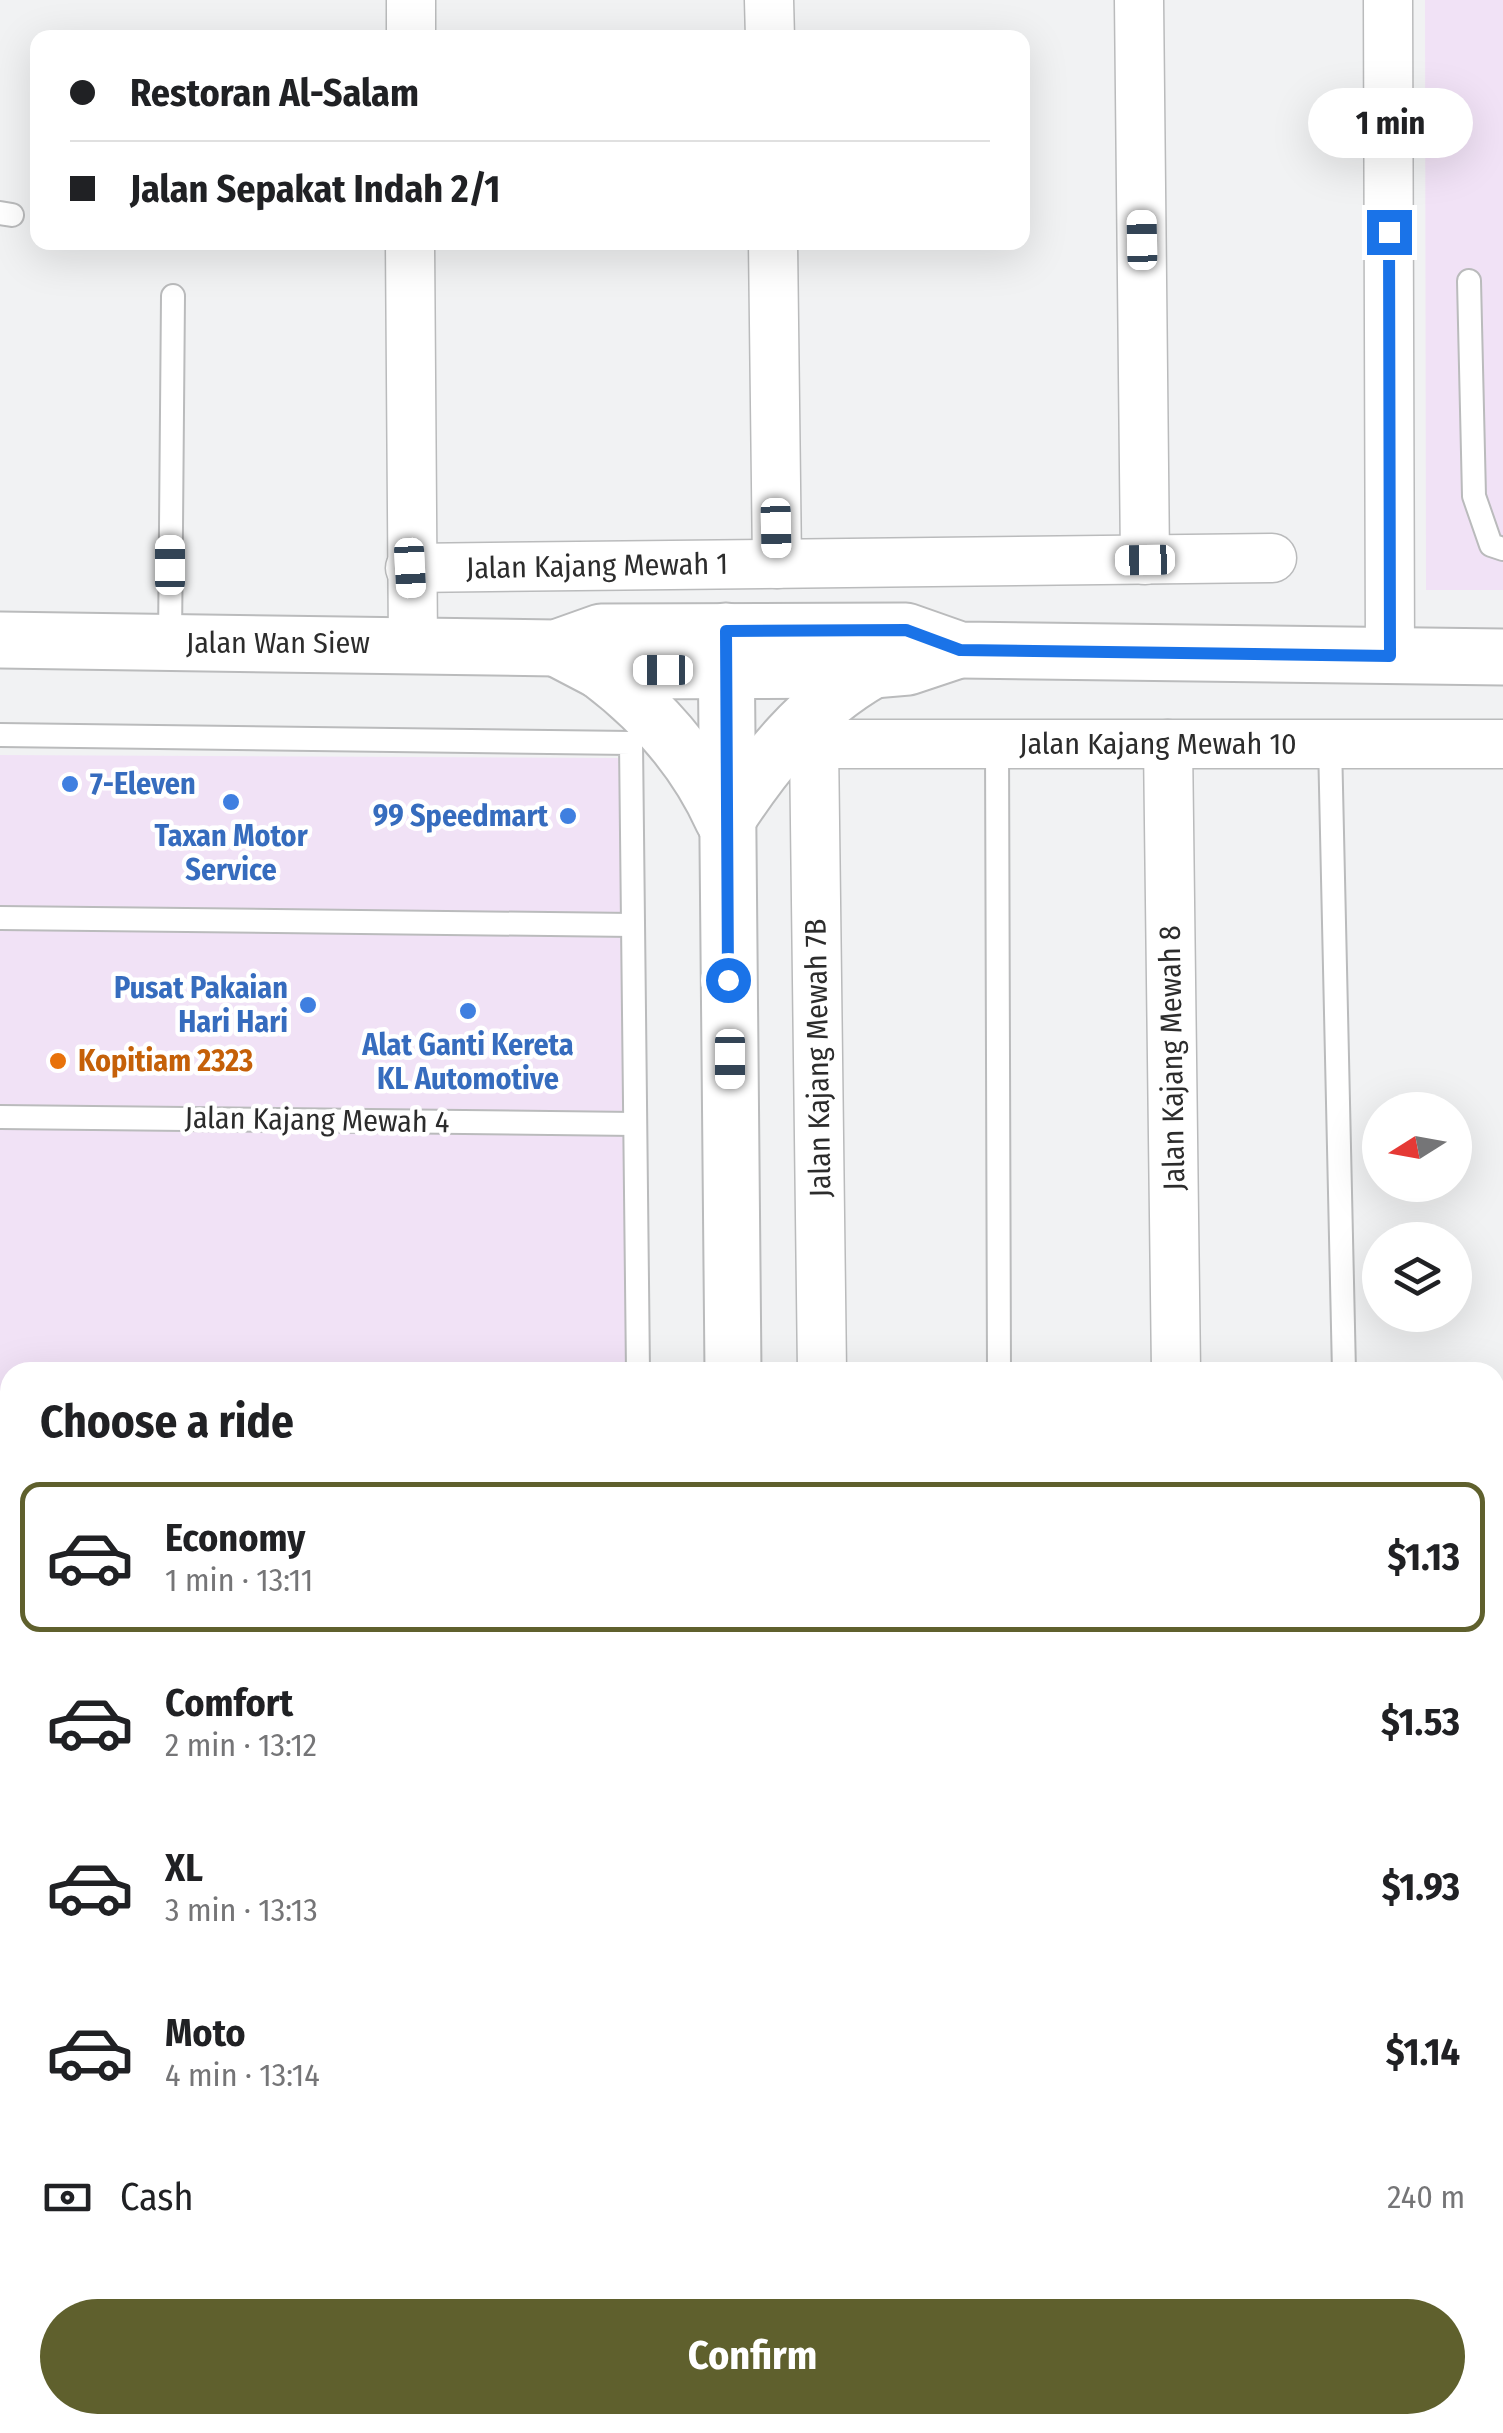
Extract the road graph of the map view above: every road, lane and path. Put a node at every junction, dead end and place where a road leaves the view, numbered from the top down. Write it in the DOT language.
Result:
graph roads {
  1 [pos="411,0"];
  2 [pos="769,0"];
  3 [pos="1139,0"];
  4 [pos="1388,0"];
  5 [pos="411,30"];
  6 [pos="770,30"];
  7 [pos="410,250"];
  8 [pos="772,250"];
  9 [pos="1469,281"];
  10 [pos="172,296"];
  11 [pos="1503,549"];
  12 [pos="1272,558"];
  13 [pos="1145,560"];
  14 [pos="777,564"];
  15 [pos="410,568"];
  16 [pos="0,640"];
  17 [pos="170,642"];
  18 [pos="413,644"];
  19 [pos="960,650"];
  20 [pos="725,651"];
  21 [pos="1390,656"];
  22 [pos="1503,657"];
  23 [pos="578,659"];
  24 [pos="873,670"];
  25 [pos="0,734"];
  26 [pos="814,744"];
  27 [pos="997,744"];
  28 [pos="1168,744"];
  29 [pos="1330,744"];
  30 [pos="1503,744"];
  31 [pos="724,823"];
  32 [pos="0,918"];
  33 [pos="632,925"];
  34 [pos="0,1117"];
  35 [pos="635,1124"];
  36 [pos="638,1362"];
  37 [pos="733,1362"];
  38 [pos="822,1362"];
  39 [pos="999,1362"];
  40 [pos="1176,1362"];
  41 [pos="1344,1362"];
  1 -- 5 [label="street"];
  2 -- 6 [label="street"];
  3 -- 13 [label="street"];
  4 -- 21 [label="street"];
  7 -- 15 [label="street"];
  8 -- 14 [label="street"];
  9 -- 11 [label="lane"];
  10 -- 17 [label="lane"];
  12 -- 13 [label="street, Jalan Kajang Mewah 1"];
  13 -- 14 [label="street, Jalan Kajang Mewah 1"];
  14 -- 15 [label="street, Jalan Kajang Mewah 1"];
  15 -- 18 [label="street"];
  16 -- 17 [label="street, Jalan Wan Siew"];
  17 -- 18 [label="street, Jalan Wan Siew"];
  18 -- 23 [label="street, Jalan Wan Siew"];
  19 -- 20 [label="street, Jalan Wan Siew"];
  19 -- 21 [label="street, Jalan Wan Siew"];
  19 -- 24 [label="street, Jalan Wan Siew"];
  20 -- 23 [label="street, Jalan Wan Siew"];
  20 -- 24 [label="street, Jalan Wan Siew"];
  20 -- 31 [label="street"];
  21 -- 22 [label="street, Jalan Wan Siew"];
  23 -- 31 [label="street"];
  24 -- 31 [label="street"];
  25 -- 33 [label="lane"];
  26 -- 27 [label="street, Jalan Kajang Mewah 10"];
  26 -- 38 [label="street, Jalan Kajang Mewah 7B"];
  27 -- 28 [label="street, Jalan Kajang Mewah 10"];
  27 -- 39 [label="lane"];
  28 -- 29 [label="street, Jalan Kajang Mewah 10"];
  28 -- 40 [label="street, Jalan Kajang Mewah 8"];
  29 -- 30 [label="street, Jalan Kajang Mewah 10"];
  29 -- 41 [label="lane"];
  31 -- 37 [label="street"];
  32 -- 33 [label="lane"];
  33 -- 35 [label="lane"];
  34 -- 35 [label="lane, Jalan Kajang Mewah 4"];
  35 -- 36 [label="lane"];
}
